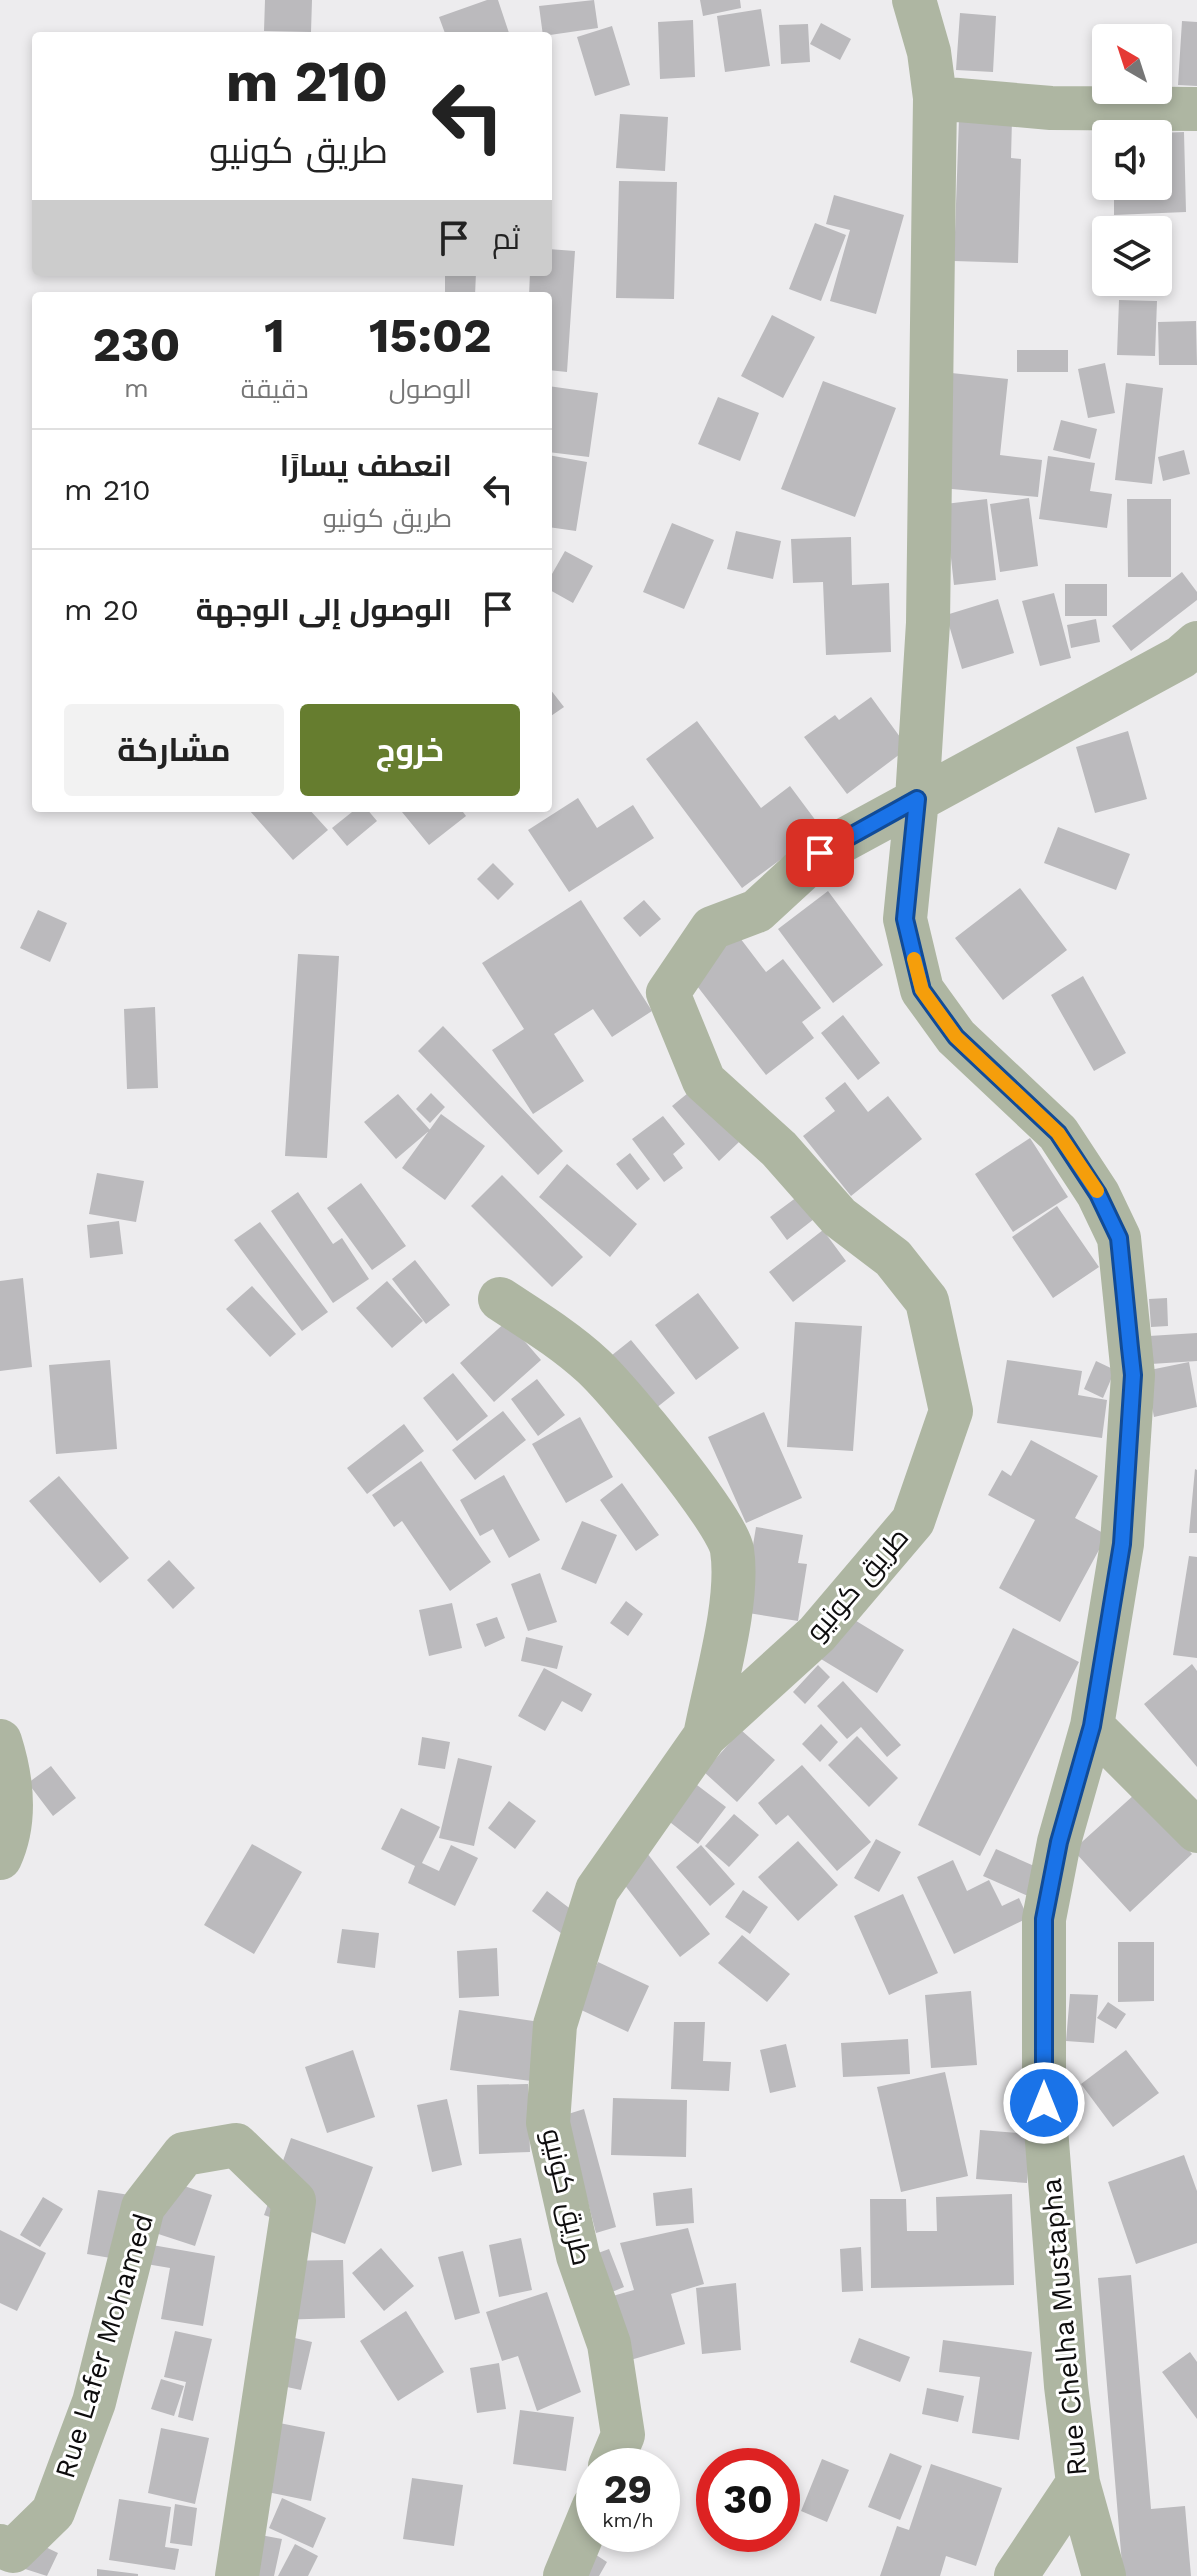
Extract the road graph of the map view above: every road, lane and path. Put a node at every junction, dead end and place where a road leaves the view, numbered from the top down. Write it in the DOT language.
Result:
graph roads {
  1 [pos="914,0"];
  2 [pos="935,98"];
  3 [pos="1197,109"];
  4 [pos="1197,643"];
  5 [pos="917,799"];
  6 [pos="500,1299"];
  7 [pos="1092,1726"];
  8 [pos="705,1736"];
  9 [pos="0,1741"];
  10 [pos="1197,1831"];
  11 [pos="0,1858"];
  12 [pos="618,2448"];
  13 [pos="1078,2483"];
  14 [pos="0,2546"];
  15 [pos="576,2549"];
  16 [pos="237,2576"];
  17 [pos="565,2576"];
  18 [pos="1016,2576"];
  19 [pos="1104,2576"];
  1 -- 2 [label="street, Rue Chelha Mustapha"];
  2 -- 3 [label="street"];
  2 -- 5 [label="street, Rue Chelha Mustapha"];
  4 -- 5 [label="street"];
  5 -- 7 [label="street, Rue Chelha Mustapha"];
  5 -- 8 [label="street, طريق كونيو"];
  6 -- 8 [label="street"];
  7 -- 10 [label="street"];
  7 -- 13 [label="street, Rue Chelha Mustapha"];
  8 -- 12 [label="street, طريق كونيو"];
  9 -- 11 [label="street"];
  13 -- 18 [label="street"];
  13 -- 19 [label="street, Rue Chelha Mustapha"];
  14 -- 16 [label="street, Rue Lafer Mohamed"];
  15 -- 17 [label="street"];
}
